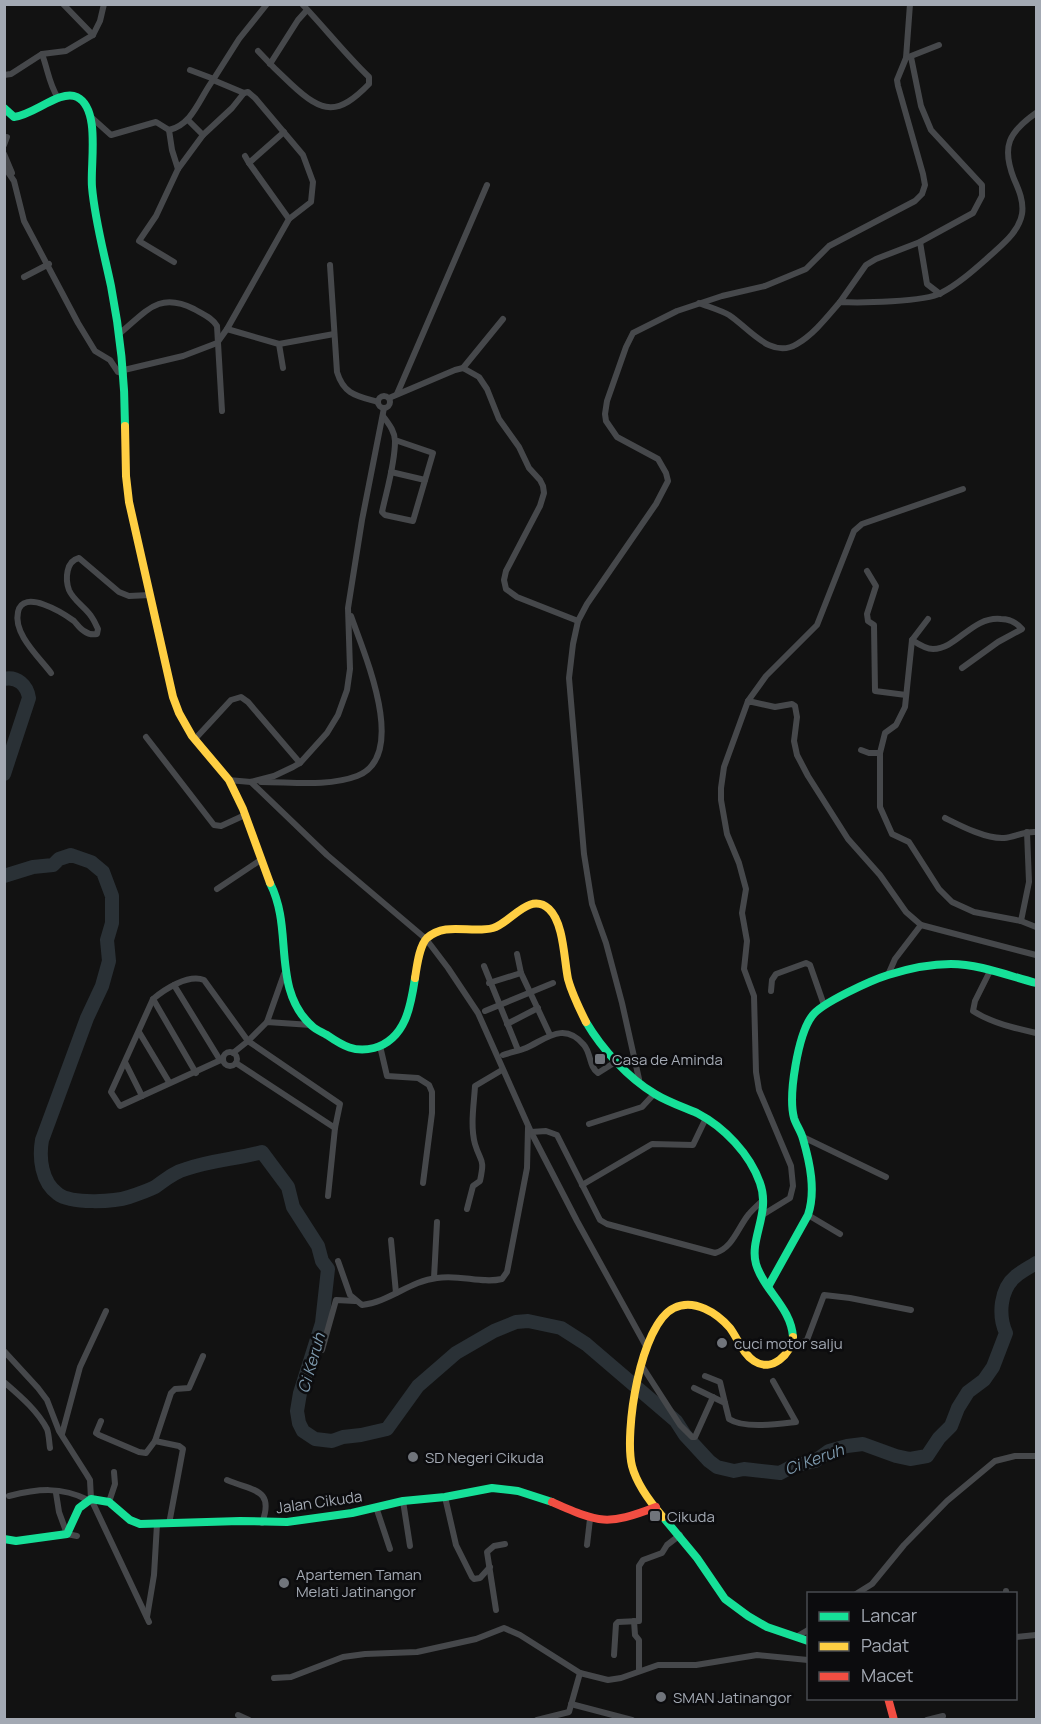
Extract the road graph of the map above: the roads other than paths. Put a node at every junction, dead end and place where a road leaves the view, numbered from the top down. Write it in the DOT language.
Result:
graph roads {
  1 [pos="63,4"];
  2 [pos="104,4"];
  3 [pos="267,4"];
  4 [pos="302,4"];
  5 [pos="910,4"];
  6 [pos="308,10"];
  7 [pos="93,35"];
  8 [pos="939,45"];
  9 [pos="258,51"];
  10 [pos="42,54"];
  11 [pos="908,57"];
  12 [pos="270,64"];
  13 [pos="190,70"];
  14 [pos="4,75"];
  15 [pos="213,80"];
  16 [pos="244,93"];
  17 [pos="58,98"];
  18 [pos="4,108"];
  19 [pos="1036,113"];
  20 [pos="91,117"];
  21 [pos="188,120"];
  22 [pos="169,130"];
  23 [pos="284,132"];
  24 [pos="203,135"];
  25 [pos="7,137"];
  26 [pos="4,145"];
  27 [pos="4,154"];
  28 [pos="245,156"];
  29 [pos="249,163"];
  30 [pos="4,165"];
  31 [pos="178,169"];
  32 [pos="14,181"];
  33 [pos="487,185"];
  34 [pos="289,219"];
  35 [pos="920,242"];
  36 [pos="174,262"];
  37 [pos="49,264"];
  38 [pos="330,265"];
  39 [pos="24,277"];
  40 [pos="940,294"];
  41 [pos="840,302"];
  42 [pos="699,303"];
  43 [pos="502,319"];
  44 [pos="227,329"];
  45 [pos="334,334"];
  46 [pos="118,335"];
  47 [pos="218,343"];
  48 [pos="279,344"];
  49 [pos="283,368"];
  50 [pos="463,368"];
  51 [pos="124,372"];
  52 [pos="397,395"];
  53 [pos="389,398"];
  54 [pos="378,402"];
  55 [pos="384,408"];
  56 [pos="222,411"];
  57 [pos="383,416"];
  58 [pos="395,440"];
  59 [pos="391,472"];
  60 [pos="425,480"];
  61 [pos="963,489"];
  62 [pos="867,571"];
  63 [pos="150,596"];
  64 [pos="348,608"];
  65 [pos="928,619"];
  66 [pos="578,621"];
  67 [pos="912,640"];
  68 [pos="962,668"];
  69 [pos="51,673"];
  70 [pos="906,695"];
  71 [pos="748,700"];
  72 [pos="146,737"];
  73 [pos="195,739"];
  74 [pos="861,750"];
  75 [pos="880,753"];
  76 [pos="300,763"];
  77 [pos="228,780"];
  78 [pos="251,782"];
  79 [pos="245,815"];
  80 [pos="945,818"];
  81 [pos="1027,832"];
  82 [pos="1036,832"];
  83 [pos="262,859"];
  84 [pos="1033,883"];
  85 [pos="217,889"];
  86 [pos="1021,921"];
  87 [pos="921,925"];
  88 [pos="1036,927"];
  89 [pos="426,939"];
  90 [pos="517,954"];
  91 [pos="1036,955"];
  92 [pos="484,966"];
  93 [pos="990,971"];
  94 [pos="285,972"];
  95 [pos="521,972"];
  96 [pos="888,975"];
  97 [pos="489,983"];
  98 [pos="553,983"];
  99 [pos="1036,983"];
  100 [pos="174,985"];
  101 [pos="771,990"];
  102 [pos="530,991"];
  103 [pos="153,999"];
  104 [pos="498,1005"];
  105 [pos="824,1005"];
  106 [pos="538,1008"];
  107 [pos="484,1011"];
  108 [pos="267,1022"];
  109 [pos="507,1024"];
  110 [pos="311,1025"];
  111 [pos="139,1032"];
  112 [pos="1036,1033"];
  113 [pos="550,1035"];
  114 [pos="248,1041"];
  115 [pos="380,1046"];
  116 [pos="518,1050"];
  117 [pos="233,1053"];
  118 [pos="503,1055"];
  119 [pos="221,1060"];
  120 [pos="618,1061"];
  121 [pos="125,1062"];
  122 [pos="236,1063"];
  123 [pos="502,1070"];
  124 [pos="196,1073"];
  125 [pos="170,1082"];
  126 [pos="640,1083"];
  127 [pos="654,1094"];
  128 [pos="142,1096"];
  129 [pos="706,1118"];
  130 [pos="528,1124"];
  131 [pos="589,1124"];
  132 [pos="335,1128"];
  133 [pos="531,1132"];
  134 [pos="803,1137"];
  135 [pos="886,1177"];
  136 [pos="423,1183"];
  137 [pos="582,1185"];
  138 [pos="328,1196"];
  139 [pos="765,1198"];
  140 [pos="467,1209"];
  141 [pos="763,1215"];
  142 [pos="808,1215"];
  143 [pos="437,1222"];
  144 [pos="840,1234"];
  145 [pos="391,1240"];
  146 [pos="338,1261"];
  147 [pos="434,1278"];
  148 [pos="769,1285"];
  149 [pos="396,1293"];
  150 [pos="355,1301"];
  151 [pos="911,1310"];
  152 [pos="106,1311"];
  153 [pos="791,1347"];
  154 [pos="647,1349"];
  155 [pos="322,1350"];
  156 [pos="4,1351"];
  157 [pos="203,1356"];
  158 [pos="642,1368"];
  159 [pos="705,1376"];
  160 [pos="773,1381"];
  161 [pos="4,1382"];
  162 [pos="694,1388"];
  163 [pos="712,1397"];
  164 [pos="725,1403"];
  165 [pos="100,1421"];
  166 [pos="62,1434"];
  167 [pos="155,1440"];
  168 [pos="51,1448"];
  169 [pos="1036,1456"];
  170 [pos="114,1472"];
  171 [pos="227,1480"];
  172 [pos="56,1493"];
  173 [pos="9,1496"];
  174 [pos="445,1497"];
  175 [pos="89,1500"];
  176 [pos="403,1501"];
  177 [pos="109,1502"];
  178 [pos="376,1507"];
  179 [pos="657,1508"];
  180 [pos="590,1519"];
  181 [pos="262,1523"];
  182 [pos="157,1524"];
  183 [pos="169,1524"];
  184 [pos="67,1534"];
  185 [pos="680,1535"];
  186 [pos="77,1536"];
  187 [pos="4,1539"];
  188 [pos="505,1544"];
  189 [pos="587,1545"];
  190 [pos="410,1546"];
  191 [pos="390,1549"];
  192 [pos="490,1567"];
  193 [pos="858,1592"];
  194 [pos="496,1610"];
  195 [pos="634,1622"];
  196 [pos="807,1631"];
  197 [pos="1036,1635"];
  198 [pos="1017,1637"];
  199 [pos="794,1638"];
  200 [pos="807,1641"];
  201 [pos="614,1655"];
  202 [pos="807,1660"];
  203 [pos="639,1671"];
  204 [pos="580,1673"];
  205 [pos="274,1678"];
  206 [pos="889,1700"];
  207 [pos="572,1704"];
  208 [pos="238,1714"];
  209 [pos="943,1716"];
  210 [pos="249,1719"];
  211 [pos="537,1719"];
  212 [pos="632,1719"];
  213 [pos="894,1719"];
  214 [pos="927,1719"];
  1 -- 7 [label="street"];
  2 -- 7 [label="street"];
  3 -- 15 [label="street"];
  4 -- 6 [label="street"];
  5 -- 11 [label="street"];
  6 -- 12 [label="street"];
  6 -- 12 [label="street"];
  7 -- 10 [label="street"];
  8 -- 11 [label="street"];
  9 -- 12 [label="street"];
  10 -- 14 [label="street"];
  10 -- 17 [label="street"];
  11 -- 35 [label="street"];
  11 -- 42 [label="street"];
  13 -- 15 [label="street"];
  15 -- 16 [label="street"];
  15 -- 21 [label="street"];
  16 -- 23 [label="street"];
  16 -- 24 [label="street"];
  17 -- 18 [label="main road"];
  17 -- 20 [label="main road"];
  19 -- 40 [label="street"];
  20 -- 22 [label="street"];
  20 -- 46 [label="main road"];
  21 -- 22 [label="street"];
  21 -- 24 [label="street"];
  22 -- 31 [label="street"];
  23 -- 29 [label="street"];
  23 -- 34 [label="street"];
  24 -- 31 [label="street"];
  25 -- 26 [label="street"];
  27 -- 32 [label="street"];
  28 -- 29 [label="street"];
  29 -- 34 [label="street"];
  30 -- 32 [label="street"];
  31 -- 36 [label="street"];
  32 -- 37 [label="street"];
  33 -- 52 [label="street"];
  34 -- 44 [label="street"];
  35 -- 40 [label="street"];
  35 -- 41 [label="street"];
  37 -- 39 [label="street"];
  37 -- 51 [label="street"];
  38 -- 45 [label="street"];
  40 -- 41 [label="street"];
  41 -- 42 [label="street"];
  42 -- 66 [label="street"];
  43 -- 50 [label="street"];
  44 -- 47 [label="street"];
  44 -- 48 [label="street"];
  45 -- 48 [label="street"];
  45 -- 54 [label="street"];
  46 -- 47 [label="street"];
  46 -- 51 [label="main road"];
  47 -- 51 [label="street"];
  47 -- 56 [label="street"];
  48 -- 49 [label="street"];
  50 -- 52 [label="street"];
  50 -- 66 [label="street"];
  51 -- 63 [label="main road"];
  52 -- 53 [label="street"];
  53 -- 54 [label="street"];
  53 -- 55 [label="street"];
  54 -- 55 [label="street"];
  55 -- 57 [label="street"];
  57 -- 58 [label="street"];
  57 -- 64 [label="street"];
  58 -- 59 [label="street"];
  58 -- 60 [label="street"];
  59 -- 60 [label="street"];
  59 -- 60 [label="street"];
  61 -- 71 [label="street"];
  62 -- 70 [label="street"];
  63 -- 69 [label="street"];
  63 -- 73 [label="main road"];
  64 -- 76 [label="street"];
  64 -- 78 [label="street"];
  65 -- 67 [label="street"];
  66 -- 126 [label="street"];
  67 -- 68 [label="street"];
  67 -- 70 [label="street"];
  70 -- 75 [label="street"];
  71 -- 87 [label="street"];
  71 -- 141 [label="street"];
  72 -- 79 [label="street"];
  73 -- 76 [label="street"];
  73 -- 77 [label="main road"];
  74 -- 75 [label="street"];
  75 -- 86 [label="street"];
  76 -- 78 [label="street"];
  77 -- 78 [label="street"];
  77 -- 79 [label="main road"];
  78 -- 89 [label="street"];
  79 -- 83 [label="main road"];
  80 -- 81 [label="street"];
  81 -- 82 [label="street"];
  81 -- 84 [label="street"];
  83 -- 85 [label="street"];
  83 -- 94 [label="main road"];
  84 -- 86 [label="street"];
  86 -- 88 [label="street"];
  87 -- 91 [label="street"];
  87 -- 96 [label="street"];
  89 -- 115 [label="main road"];
  89 -- 120 [label="main road"];
  89 -- 123 [label="street"];
  90 -- 95 [label="street"];
  92 -- 97 [label="street"];
  93 -- 96 [label="main road"];
  93 -- 99 [label="main road"];
  93 -- 112 [label="street"];
  94 -- 108 [label="street"];
  94 -- 110 [label="main road"];
  95 -- 97 [label="street"];
  95 -- 102 [label="street"];
  96 -- 105 [label="main road"];
  97 -- 104 [label="street"];
  98 -- 102 [label="street"];
  100 -- 103 [label="street"];
  100 -- 114 [label="street"];
  100 -- 119 [label="street"];
  101 -- 105 [label="street"];
  102 -- 104 [label="street"];
  102 -- 106 [label="street"];
  103 -- 111 [label="street"];
  103 -- 124 [label="street"];
  104 -- 107 [label="street"];
  104 -- 109 [label="street"];
  105 -- 134 [label="main road"];
  106 -- 109 [label="street"];
  106 -- 113 [label="street"];
  108 -- 110 [label="street"];
  108 -- 114 [label="street"];
  109 -- 116 [label="street"];
  110 -- 115 [label="main road"];
  111 -- 121 [label="street"];
  111 -- 125 [label="street"];
  113 -- 116 [label="street"];
  113 -- 120 [label="street"];
  114 -- 117 [label="street"];
  114 -- 132 [label="street"];
  115 -- 136 [label="street"];
  116 -- 118 [label="street"];
  117 -- 119 [label="street"];
  117 -- 122 [label="street"];
  119 -- 122 [label="street"];
  119 -- 124 [label="street"];
  120 -- 126 [label="main road"];
  121 -- 128 [label="street"];
  121 -- 128 [label="street"];
  122 -- 132 [label="street"];
  123 -- 130 [label="street"];
  123 -- 140 [label="street"];
  124 -- 125 [label="street"];
  125 -- 128 [label="street"];
  126 -- 127 [label="main road"];
  127 -- 129 [label="main road"];
  127 -- 131 [label="street"];
  129 -- 137 [label="street"];
  129 -- 139 [label="main road"];
  130 -- 133 [label="street"];
  130 -- 147 [label="street"];
  132 -- 138 [label="street"];
  133 -- 137 [label="street"];
  133 -- 154 [label="street"];
  134 -- 135 [label="street"];
  134 -- 142 [label="main road"];
  137 -- 139 [label="street"];
  139 -- 141 [label="main road"];
  141 -- 148 [label="main road"];
  142 -- 144 [label="street"];
  142 -- 148 [label="main road"];
  143 -- 147 [label="street"];
  145 -- 149 [label="street"];
  146 -- 150 [label="street"];
  147 -- 149 [label="street"];
  148 -- 153 [label="main road"];
  149 -- 150 [label="street"];
  150 -- 155 [label="street"];
  151 -- 153 [label="street"];
  152 -- 166 [label="street"];
  153 -- 154 [label="main road"];
  154 -- 158 [label="main road"];
  156 -- 166 [label="street"];
  157 -- 167 [label="street"];
  158 -- 163 [label="street"];
  158 -- 179 [label="main road"];
  159 -- 164 [label="street"];
  160 -- 164 [label="street"];
  161 -- 168 [label="street"];
  162 -- 163 [label="street"];
  163 -- 164 [label="street"];
  165 -- 167 [label="street"];
  166 -- 175 [label="street"];
  167 -- 183 [label="street"];
  169 -- 193 [label="street"];
  170 -- 177 [label="street"];
  171 -- 181 [label="street"];
  172 -- 184 [label="street"];
  173 -- 175 [label="street"];
  174 -- 176 [label="main road, Jalan Cikuda"];
  174 -- 180 [label="main road, Jalan Cikuda"];
  174 -- 192 [label="street"];
  175 -- 177 [label="main road, Jalan Cikuda"];
  175 -- 182 [label="street"];
  175 -- 184 [label="main road"];
  176 -- 178 [label="main road, Jalan Cikuda"];
  176 -- 190 [label="street"];
  177 -- 182 [label="main road, Jalan Cikuda"];
  178 -- 181 [label="main road, Jalan Cikuda"];
  178 -- 191 [label="street"];
  179 -- 180 [label="main road, Jalan Cikuda"];
  179 -- 185 [label="main road"];
  180 -- 189 [label="street"];
  181 -- 183 [label="main road, Jalan Cikuda"];
  182 -- 183 [label="main road, Jalan Cikuda"];
  184 -- 186 [label="street"];
  184 -- 187 [label="main road"];
  185 -- 195 [label="street"];
  185 -- 199 [label="main road"];
  188 -- 192 [label="street"];
  192 -- 194 [label="street"];
  195 -- 201 [label="street"];
  195 -- 203 [label="street"];
  196 -- 199 [label="street"];
  197 -- 198 [label="street"];
  199 -- 200 [label="main road"];
  202 -- 203 [label="street"];
  203 -- 204 [label="street"];
  204 -- 205 [label="street"];
  204 -- 207 [label="street"];
  206 -- 213 [label="main road"];
  207 -- 211 [label="street"];
  207 -- 212 [label="street"];
  208 -- 210 [label="street"];
  209 -- 214 [label="street"];
}
